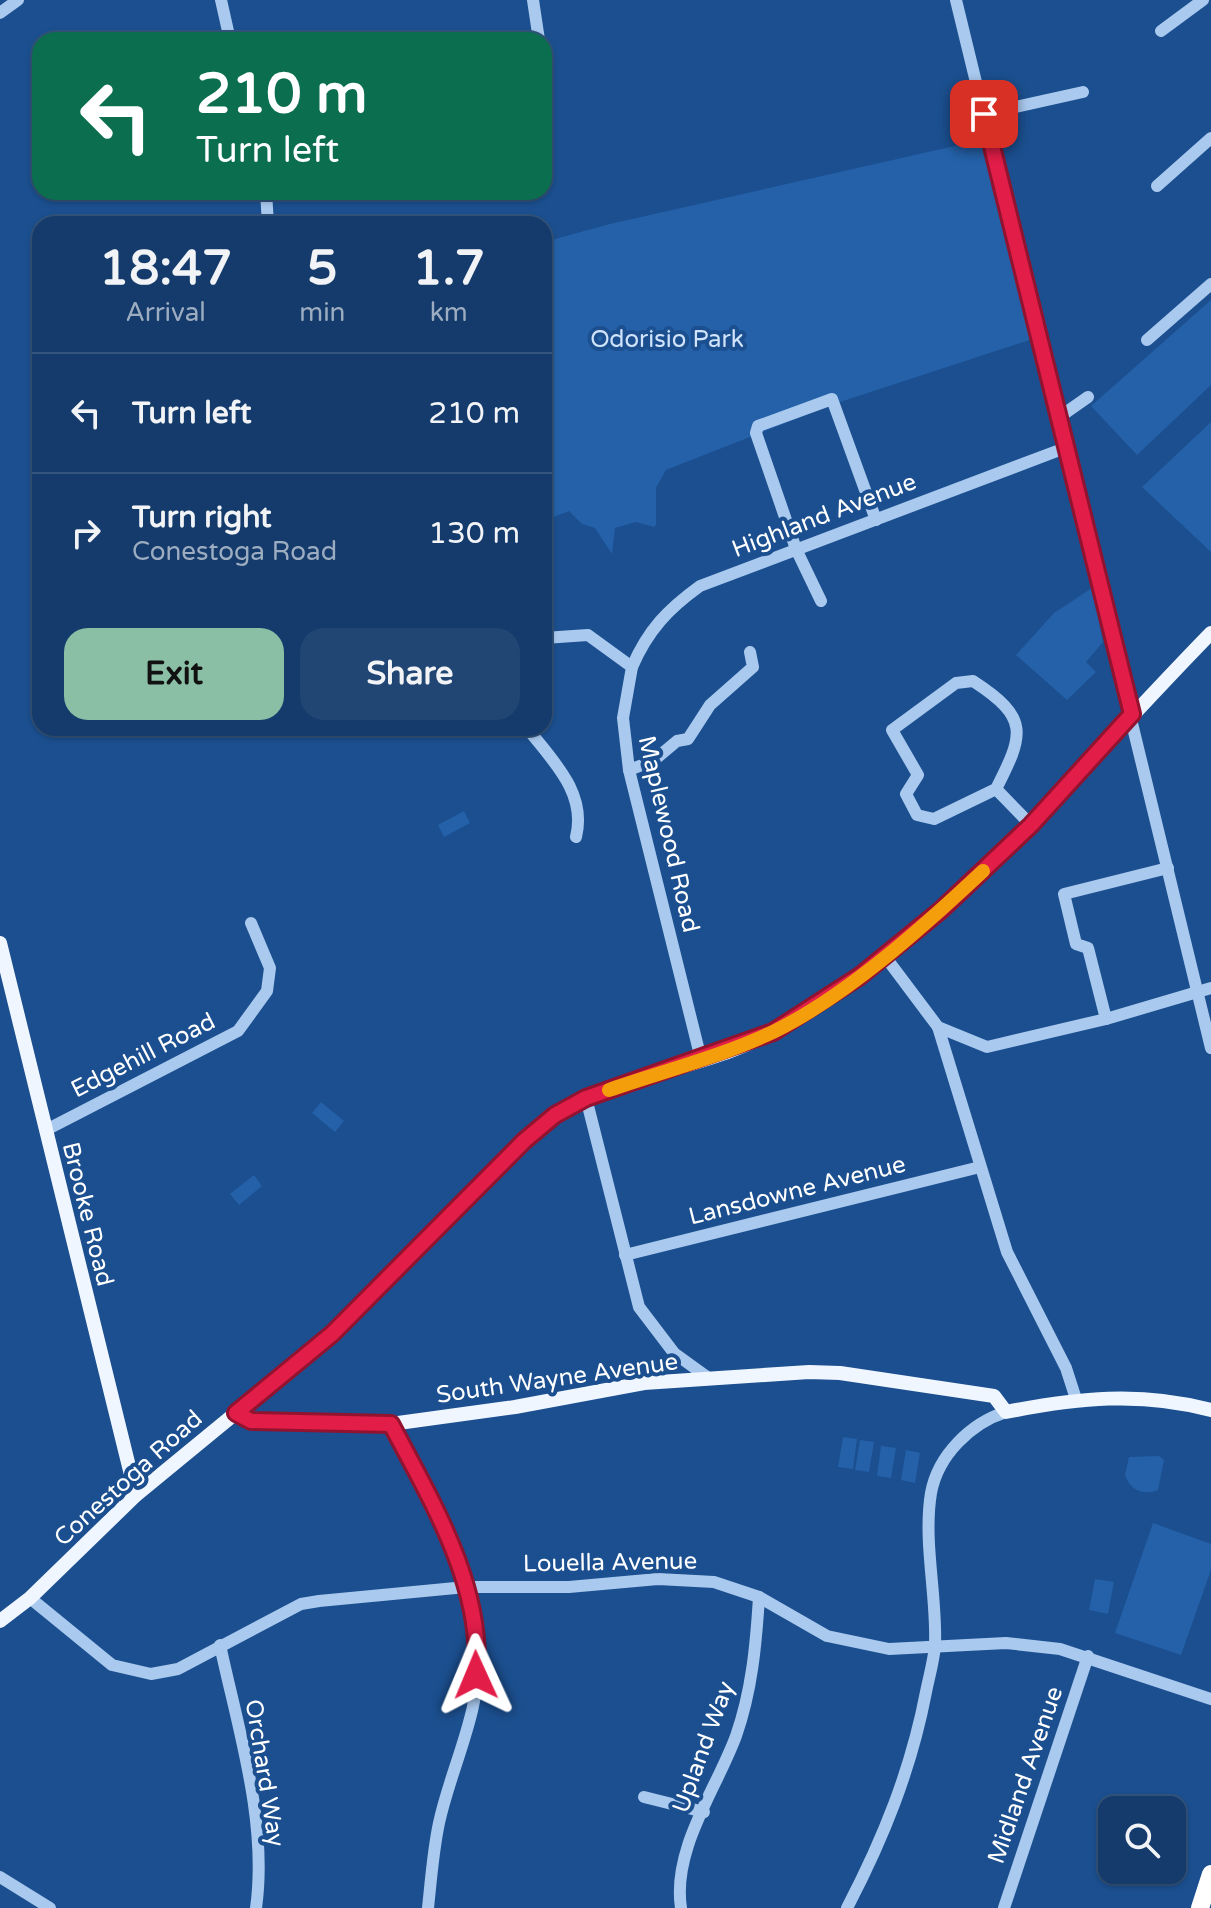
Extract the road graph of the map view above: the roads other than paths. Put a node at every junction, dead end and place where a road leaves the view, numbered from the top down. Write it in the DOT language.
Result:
graph roads {
  1 [pos="18,0"];
  2 [pos="221,0"];
  3 [pos="533,0"];
  4 [pos="956,0"];
  5 [pos="1203,0"];
  6 [pos="0,13"];
  7 [pos="1161,31"];
  8 [pos="228,32"];
  9 [pos="538,32"];
  10 [pos="1083,92"];
  11 [pos="984,114"];
  12 [pos="1211,138"];
  13 [pos="1157,186"];
  14 [pos="1211,284"];
  15 [pos="1147,340"];
  16 [pos="1088,397"];
  17 [pos="1058,418"];
  18 [pos="1065,448"];
  19 [pos="876,520"];
  20 [pos="796,549"];
  21 [pos="821,601"];
  22 [pos="1211,633"];
  23 [pos="552,637"];
  24 [pos="750,652"];
  25 [pos="632,667"];
  26 [pos="1132,714"];
  27 [pos="533,736"];
  28 [pos="629,770"];
  29 [pos="996,789"];
  30 [pos="1031,825"];
  31 [pos="576,837"];
  32 [pos="1168,868"];
  33 [pos="251,923"];
  34 [pos="0,943"];
  35 [pos="884,955"];
  36 [pos="1211,988"];
  37 [pos="1197,992"];
  38 [pos="1106,1019"];
  39 [pos="938,1027"];
  40 [pos="1211,1048"];
  41 [pos="701,1059"];
  42 [pos="586,1098"];
  43 [pos="46,1130"];
  44 [pos="980,1167"];
  45 [pos="625,1255"];
  46 [pos="710,1379"];
  47 [pos="1076,1399"];
  48 [pos="1211,1410"];
  49 [pos="1006,1412"];
  50 [pos="236,1413"];
  51 [pos="391,1424"];
  52 [pos="136,1495"];
  53 [pos="466,1587"];
  54 [pos="759,1597"];
  55 [pos="30,1598"];
  56 [pos="0,1621"];
  57 [pos="220,1645"];
  58 [pos="935,1646"];
  59 [pos="1088,1656"];
  60 [pos="1211,1699"];
  61 [pos="644,1797"];
  62 [pos="704,1812"];
  63 [pos="1211,1874"];
  64 [pos="0,1877"];
  65 [pos="50,1908"];
  66 [pos="256,1908"];
  67 [pos="428,1908"];
  68 [pos="681,1908"];
  69 [pos="847,1908"];
  70 [pos="1004,1908"];
  71 [pos="1200,1908"];
  1 -- 6 [label="street"];
  2 -- 8 [label="street"];
  3 -- 9 [label="street"];
  4 -- 11 [label="street"];
  5 -- 7 [label="street"];
  10 -- 11 [label="street"];
  11 -- 17 [label="street"];
  12 -- 13 [label="street"];
  14 -- 15 [label="street"];
  16 -- 17 [label="street"];
  17 -- 18 [label="street"];
  18 -- 19 [label="street, Highland Avenue"];
  18 -- 26 [label="street"];
  19 -- 20 [label="street, Highland Avenue"];
  19 -- 20 [label="street"];
  20 -- 21 [label="street"];
  20 -- 25 [label="street, Highland Avenue"];
  22 -- 26 [label="main road, Conestoga Road"];
  23 -- 25 [label="street"];
  24 -- 28 [label="street"];
  25 -- 28 [label="street, Maplewood Road"];
  26 -- 30 [label="main road, Conestoga Road"];
  26 -- 32 [label="street"];
  27 -- 31 [label="street"];
  28 -- 41 [label="street, Maplewood Road"];
  29 -- 29 [label="street"];
  29 -- 30 [label="street"];
  30 -- 35 [label="main road, Conestoga Road"];
  32 -- 37 [label="street"];
  32 -- 38 [label="street"];
  33 -- 43 [label="street, Edgehill Road"];
  34 -- 43 [label="main road, Brooke Road"];
  35 -- 39 [label="street"];
  35 -- 41 [label="main road, Conestoga Road"];
  36 -- 37 [label="street"];
  37 -- 38 [label="street"];
  37 -- 40 [label="street"];
  38 -- 39 [label="street"];
  39 -- 44 [label="street"];
  41 -- 42 [label="main road, Conestoga Road"];
  42 -- 45 [label="street"];
  42 -- 50 [label="main road, Conestoga Road"];
  43 -- 52 [label="main road, Brooke Road"];
  44 -- 45 [label="street, Lansdowne Avenue"];
  44 -- 47 [label="street"];
  45 -- 46 [label="street"];
  46 -- 49 [label="main road, South Wayne Avenue"];
  46 -- 51 [label="main road, South Wayne Avenue"];
  47 -- 48 [label="main road"];
  47 -- 49 [label="main road"];
  49 -- 58 [label="street"];
  50 -- 51 [label="main road, South Wayne Avenue"];
  50 -- 52 [label="main road, Conestoga Road"];
  51 -- 53 [label="street"];
  52 -- 55 [label="main road, Conestoga Road"];
  53 -- 54 [label="street, Louella Avenue"];
  53 -- 57 [label="street, Louella Avenue"];
  53 -- 67 [label="street"];
  54 -- 58 [label="street, Louella Avenue"];
  54 -- 62 [label="street, Upland Way"];
  55 -- 56 [label="main road, Conestoga Road"];
  55 -- 57 [label="street, Louella Avenue"];
  57 -- 66 [label="street, Orchard Way"];
  58 -- 59 [label="street, Louella Avenue"];
  58 -- 69 [label="street"];
  59 -- 60 [label="street, Louella Avenue"];
  59 -- 70 [label="street, Midland Avenue"];
  61 -- 62 [label="street"];
  62 -- 68 [label="street, Upland Way"];
  63 -- 71 [label="highway"];
  64 -- 65 [label="street"];
}
